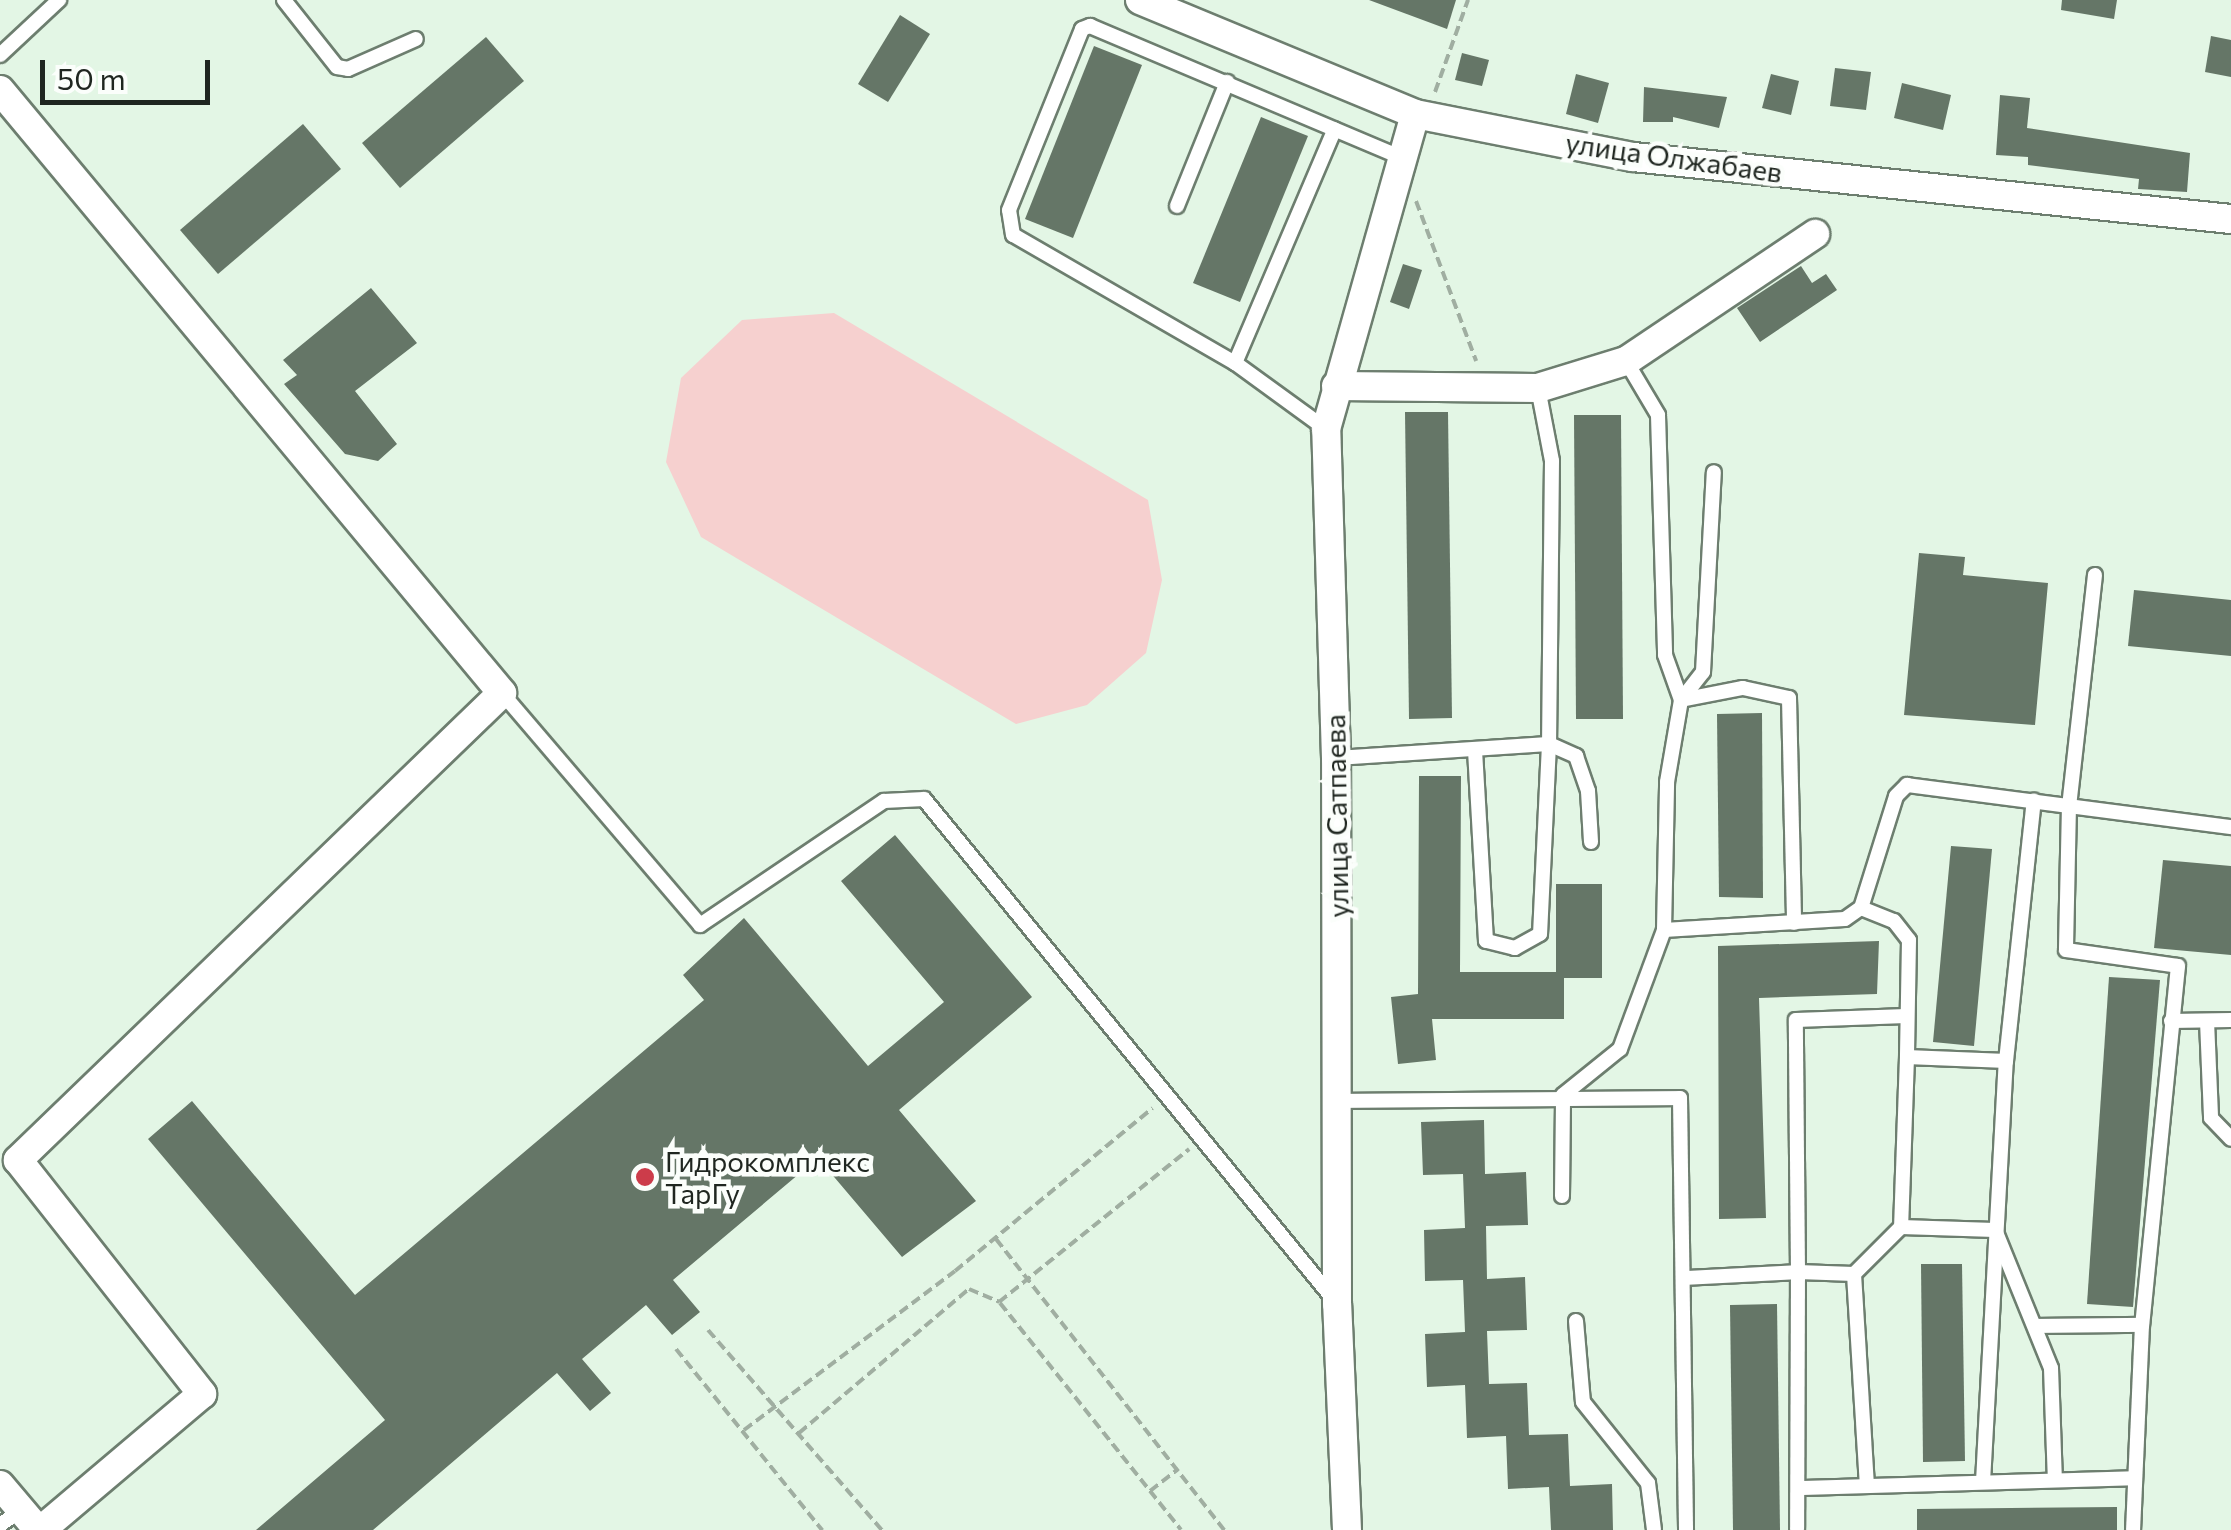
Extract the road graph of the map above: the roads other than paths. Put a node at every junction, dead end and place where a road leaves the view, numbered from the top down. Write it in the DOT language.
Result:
graph roads {
  1 [pos="59,0"];
  2 [pos="284,0"];
  3 [pos="1140,0"];
  4 [pos="416,39"];
  5 [pos="0,55"];
  6 [pos="1227,82"];
  7 [pos="0,90"];
  8 [pos="1415,114"];
  9 [pos="1335,128"];
  10 [pos="1400,157"];
  11 [pos="1177,206"];
  12 [pos="2231,219"];
  13 [pos="1815,234"];
  14 [pos="1626,361"];
  15 [pos="1235,363"];
  16 [pos="1336,386"];
  17 [pos="1538,388"];
  18 [pos="1326,429"];
  19 [pos="1714,472"];
  20 [pos="2095,575"];
  21 [pos="502,692"];
  22 [pos="1681,700"];
  23 [pos="1548,744"];
  24 [pos="1475,749"];
  25 [pos="1336,758"];
  26 [pos="2034,800"];
  27 [pos="2069,804"];
  28 [pos="2231,827"];
  29 [pos="1591,842"];
  30 [pos="1862,908"];
  31 [pos="1794,923"];
  32 [pos="1664,930"];
  33 [pos="1906,1016"];
  34 [pos="2231,1020"];
  35 [pos="2171,1021"];
  36 [pos="2207,1021"];
  37 [pos="1907,1057"];
  38 [pos="2006,1061"];
  39 [pos="1563,1095"];
  40 [pos="1339,1101"];
  41 [pos="2231,1139"];
  42 [pos="1562,1196"];
  43 [pos="1901,1227"];
  44 [pos="1994,1230"];
  45 [pos="1798,1272"];
  46 [pos="1854,1274"];
  47 [pos="1684,1278"];
  48 [pos="1338,1304"];
  49 [pos="1576,1321"];
  50 [pos="2142,1325"];
  51 [pos="2039,1326"];
  52 [pos="2136,1478"];
  53 [pos="2055,1480"];
  54 [pos="1983,1482"];
  55 [pos="0,1485"];
  56 [pos="1867,1486"];
  57 [pos="1802,1488"];
  58 [pos="25,1524"];
  59 [pos="1797,1529"];
  60 [pos="1347,1530"];
  61 [pos="1654,1530"];
  62 [pos="1686,1530"];
  63 [pos="2133,1530"];
  1 -- 5 [label="lane"];
  2 -- 4 [label="lane"];
  3 -- 8 [label="street, улица Олжабаев"];
  6 -- 9 [label="lane"];
  6 -- 11 [label="lane"];
  6 -- 15 [label="lane"];
  7 -- 21 [label="street"];
  8 -- 10 [label="street, улица Сатпаева"];
  8 -- 12 [label="street, улица Олжабаев"];
  9 -- 10 [label="lane"];
  9 -- 15 [label="lane"];
  10 -- 16 [label="street, улица Сатпаева"];
  13 -- 14 [label="street"];
  14 -- 17 [label="street"];
  14 -- 22 [label="lane"];
  15 -- 18 [label="lane"];
  16 -- 17 [label="street"];
  16 -- 18 [label="street, улица Сатпаева"];
  17 -- 23 [label="lane"];
  18 -- 25 [label="street, улица Сатпаева"];
  19 -- 22 [label="lane"];
  20 -- 27 [label="lane"];
  21 -- 48 [label="lane"];
  21 -- 58 [label="street"];
  22 -- 31 [label="lane"];
  22 -- 32 [label="lane"];
  23 -- 24 [label="lane"];
  23 -- 24 [label="lane"];
  23 -- 29 [label="lane"];
  24 -- 25 [label="lane"];
  25 -- 40 [label="street, улица Сатпаева"];
  26 -- 27 [label="lane"];
  26 -- 30 [label="lane"];
  26 -- 38 [label="lane"];
  27 -- 28 [label="lane"];
  27 -- 35 [label="lane"];
  30 -- 31 [label="lane"];
  30 -- 33 [label="lane"];
  31 -- 32 [label="lane"];
  32 -- 39 [label="lane"];
  33 -- 37 [label="lane"];
  33 -- 45 [label="lane"];
  34 -- 36 [label="lane"];
  35 -- 36 [label="lane"];
  35 -- 50 [label="lane"];
  36 -- 41 [label="lane"];
  37 -- 38 [label="lane"];
  37 -- 43 [label="lane"];
  38 -- 44 [label="lane"];
  39 -- 40 [label="lane"];
  39 -- 42 [label="lane"];
  39 -- 47 [label="lane"];
  40 -- 48 [label="street, улица Сатпаева"];
  43 -- 44 [label="lane"];
  43 -- 46 [label="lane"];
  44 -- 51 [label="lane"];
  44 -- 54 [label="lane"];
  45 -- 46 [label="lane"];
  45 -- 47 [label="lane"];
  45 -- 57 [label="lane"];
  46 -- 56 [label="lane"];
  47 -- 62 [label="lane"];
  48 -- 60 [label="street, улица Сатпаева"];
  49 -- 61 [label="lane"];
  50 -- 51 [label="lane"];
  50 -- 52 [label="lane"];
  51 -- 53 [label="lane"];
  52 -- 53 [label="lane"];
  52 -- 63 [label="lane"];
  53 -- 54 [label="lane"];
  54 -- 56 [label="lane"];
  55 -- 58 [label="street"];
  56 -- 57 [label="lane"];
  57 -- 59 [label="lane"];
}
